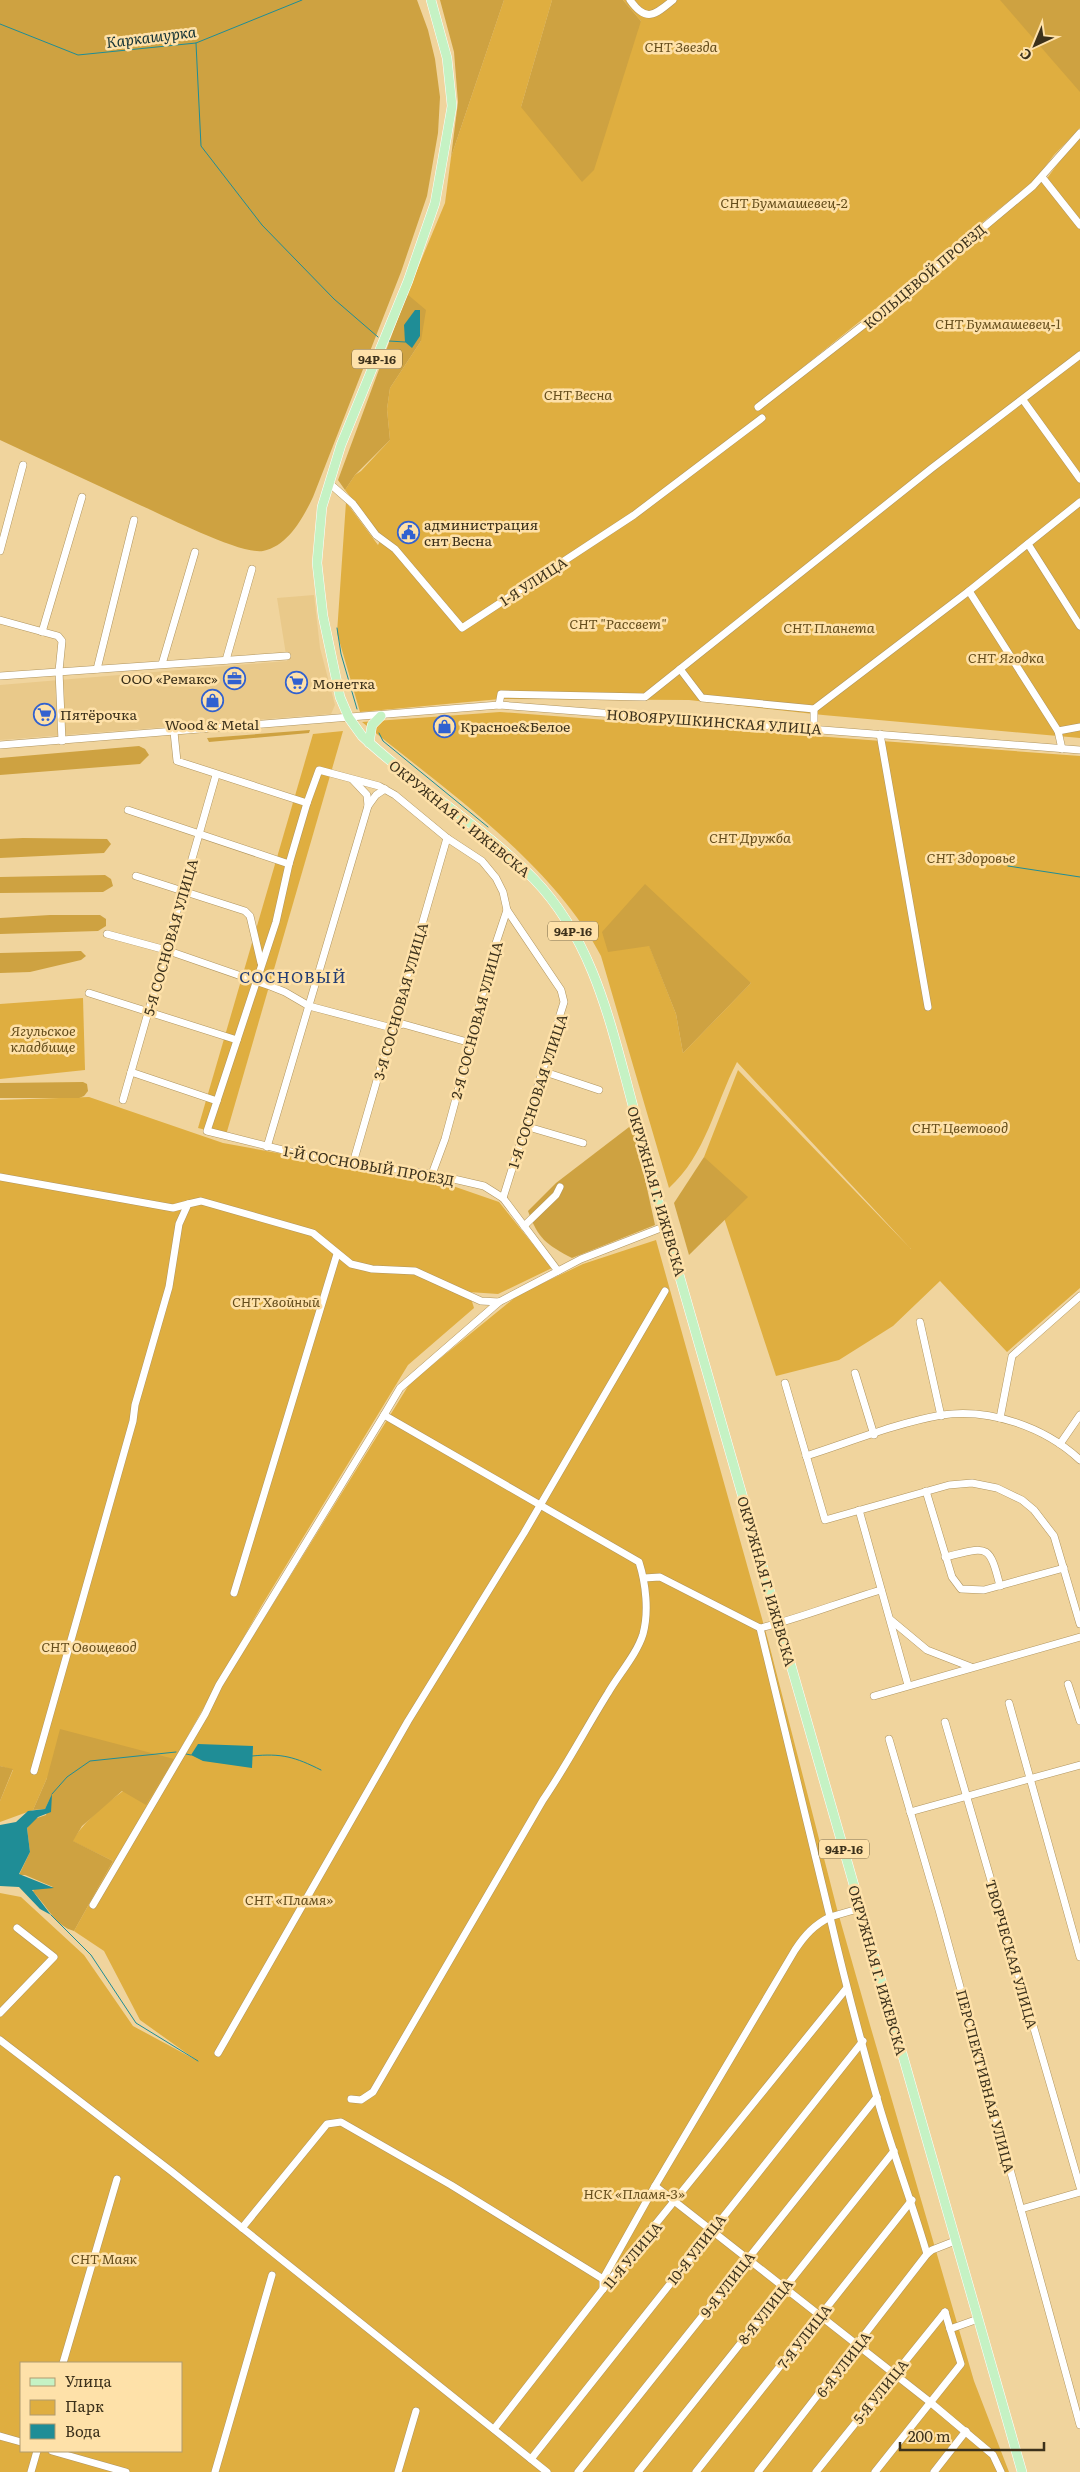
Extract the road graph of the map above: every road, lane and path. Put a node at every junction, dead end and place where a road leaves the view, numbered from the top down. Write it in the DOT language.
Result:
graph roads {
  1 [pos="431,0"];
  2 [pos="630,0"];
  3 [pos="673,0"];
  4 [pos="1080,133"];
  5 [pos="1042,177"];
  6 [pos="1080,225"];
  7 [pos="1080,355"];
  8 [pos="1023,400"];
  9 [pos="758,407"];
  10 [pos="762,418"];
  11 [pos="23,465"];
  12 [pos="1080,477"];
  13 [pos="329,483"];
  14 [pos="82,497"];
  15 [pos="1080,502"];
  16 [pos="134,520"];
  17 [pos="1028,544"];
  18 [pos="0,551"];
  19 [pos="195,552"];
  20 [pos="252,569"];
  21 [pos="969,591"];
  22 [pos="0,620"];
  23 [pos="1080,626"];
  24 [pos="42,632"];
  25 [pos="286,656"];
  26 [pos="226,660"];
  27 [pos="162,664"];
  28 [pos="98,669"];
  29 [pos="680,669"];
  30 [pos="59,672"];
  31 [pos="0,676"];
  32 [pos="499,705"];
  33 [pos="814,709"];
  34 [pos="381,716"];
  35 [pos="349,718"];
  36 [pos="1080,727"];
  37 [pos="814,728"];
  38 [pos="1058,731"];
  39 [pos="174,732"];
  40 [pos="880,734"];
  41 [pos="62,741"];
  42 [pos="369,743"];
  43 [pos="0,745"];
  44 [pos="1062,749"];
  45 [pos="1080,750"];
  46 [pos="216,775"];
  47 [pos="351,778"];
  48 [pos="385,789"];
  49 [pos="307,804"];
  50 [pos="368,806"];
  51 [pos="128,810"];
  52 [pos="200,833"];
  53 [pos="447,838"];
  54 [pos="289,864"];
  55 [pos="136,876"];
  56 [pos="183,892"];
  57 [pos="507,910"];
  58 [pos="107,934"];
  59 [pos="166,950"];
  60 [pos="262,965"];
  61 [pos="256,982"];
  62 [pos="89,993"];
  63 [pos="309,1006"];
  64 [pos="928,1007"];
  65 [pos="148,1012"];
  66 [pos="392,1028"];
  67 [pos="237,1040"];
  68 [pos="471,1043"];
  69 [pos="542,1071"];
  70 [pos="131,1072"];
  71 [pos="599,1090"];
  72 [pos="123,1100"];
  73 [pos="217,1101"];
  74 [pos="525,1126"];
  75 [pos="583,1143"];
  76 [pos="267,1147"];
  77 [pos="353,1163"];
  78 [pos="432,1174"];
  79 [pos="0,1177"];
  80 [pos="560,1187"];
  81 [pos="503,1198"];
  82 [pos="188,1204"];
  83 [pos="524,1226"];
  84 [pos="666,1226"];
  85 [pos="337,1254"];
  86 [pos="558,1271"];
  87 [pos="665,1291"];
  88 [pos="1080,1296"];
  89 [pos="499,1302"];
  90 [pos="920,1322"];
  91 [pos="855,1373"];
  92 [pos="785,1383"];
  93 [pos="384,1415"];
  94 [pos="1080,1415"];
  95 [pos="941,1416"];
  96 [pos="1000,1418"];
  97 [pos="874,1435"];
  98 [pos="1060,1444"];
  99 [pos="806,1456"];
  100 [pos="1080,1460"];
  101 [pos="926,1491"];
  102 [pos="540,1504"];
  103 [pos="859,1510"];
  104 [pos="946,1557"];
  105 [pos="1064,1568"];
  106 [pos="644,1578"];
  107 [pos="1000,1586"];
  108 [pos="881,1590"];
  109 [pos="234,1593"];
  110 [pos="890,1620"];
  111 [pos="779,1623"];
  112 [pos="1080,1624"];
  113 [pos="760,1628"];
  114 [pos="1080,1636"];
  115 [pos="971,1667"];
  116 [pos="1068,1684"];
  117 [pos="908,1685"];
  118 [pos="874,1696"];
  119 [pos="1009,1703"];
  120 [pos="1080,1721"];
  121 [pos="944,1722"];
  122 [pos="889,1739"];
  123 [pos="1080,1765"];
  124 [pos="34,1771"];
  125 [pos="1031,1778"];
  126 [pos="966,1796"];
  127 [pos="910,1812"];
  128 [pos="93,1905"];
  129 [pos="861,1908"];
  130 [pos="830,1917"];
  131 [pos="17,1928"];
  132 [pos="1080,1957"];
  133 [pos="846,1989"];
  134 [pos="0,2013"];
  135 [pos="0,2040"];
  136 [pos="863,2041"];
  137 [pos="218,2052"];
  138 [pos="877,2097"];
  139 [pos="352,2099"];
  140 [pos="894,2151"];
  141 [pos="117,2179"];
  142 [pos="655,2186"];
  143 [pos="1080,2187"];
  144 [pos="1080,2192"];
  145 [pos="912,2200"];
  146 [pos="676,2202"];
  147 [pos="1021,2209"];
  148 [pos="242,2228"];
  149 [pos="712,2229"];
  150 [pos="955,2240"];
  151 [pos="927,2254"];
  152 [pos="748,2259"];
  153 [pos="272,2275"];
  154 [pos="603,2279"];
  155 [pos="784,2287"];
  156 [pos="604,2289"];
  157 [pos="820,2316"];
  158 [pos="978,2319"];
  159 [pos="950,2329"];
  160 [pos="857,2346"];
  161 [pos="63,2362"];
  162 [pos="894,2374"];
  163 [pos="930,2402"];
  164 [pos="416,2411"];
  165 [pos="1080,2424"];
  166 [pos="494,2429"];
  167 [pos="966,2431"];
  168 [pos="0,2436"];
  169 [pos="20,2442"];
  170 [pos="37,2452"];
  171 [pos="56,2452"];
  172 [pos="531,2459"];
  173 [pos="999,2468"];
  174 [pos="31,2472"];
  175 [pos="126,2472"];
  176 [pos="215,2472"];
  177 [pos="398,2472"];
  178 [pos="547,2472"];
  179 [pos="578,2472"];
  180 [pos="638,2472"];
  181 [pos="696,2472"];
  182 [pos="758,2472"];
  183 [pos="816,2472"];
  184 [pos="875,2472"];
  185 [pos="934,2472"];
  186 [pos="992,2472"];
  187 [pos="1022,2472"];
  1 -- 13 [label="main road, ОКРУЖНАЯ Г. ИЖЕВСКА / 94Р-16"];
  2 -- 3 [label="street"];
  4 -- 5 [label="street, КОЛЬЦЕВОЙ ПРОЕЗД"];
  5 -- 6 [label="street"];
  5 -- 9 [label="street, КОЛЬЦЕВОЙ ПРОЕЗД"];
  7 -- 8 [label="street"];
  8 -- 12 [label="street"];
  8 -- 29 [label="street"];
  10 -- 13 [label="street, 1-Я УЛИЦА"];
  11 -- 18 [label="street"];
  13 -- 35 [label="main road, ОКРУЖНАЯ Г. ИЖЕВСКА / 94Р-16"];
  14 -- 24 [label="street"];
  15 -- 17 [label="street"];
  16 -- 28 [label="street"];
  17 -- 21 [label="street"];
  17 -- 23 [label="street"];
  19 -- 27 [label="street"];
  20 -- 26 [label="street"];
  21 -- 33 [label="street"];
  21 -- 38 [label="street"];
  22 -- 24 [label="street"];
  24 -- 30 [label="street"];
  25 -- 26 [label="street"];
  26 -- 27 [label="street"];
  27 -- 28 [label="street"];
  28 -- 30 [label="street"];
  29 -- 32 [label="street"];
  29 -- 33 [label="street"];
  30 -- 31 [label="street"];
  30 -- 41 [label="street"];
  32 -- 34 [label="street, НОВОЯРУШКИНСКАЯ УЛИЦА"];
  32 -- 37 [label="street, НОВОЯРУШКИНСКАЯ УЛИЦА"];
  33 -- 37 [label="street"];
  34 -- 35 [label="street, НОВОЯРУШКИНСКАЯ УЛИЦА"];
  34 -- 42 [label="main road"];
  35 -- 39 [label="street, НОВОЯРУШКИНСКАЯ УЛИЦА"];
  35 -- 42 [label="main road, ОКРУЖНАЯ Г. ИЖЕВСКА / 94Р-16"];
  36 -- 38 [label="street"];
  37 -- 40 [label="street, НОВОЯРУШКИНСКАЯ УЛИЦА"];
  38 -- 44 [label="street"];
  39 -- 41 [label="street, НОВОЯРУШКИНСКАЯ УЛИЦА"];
  39 -- 46 [label="street"];
  40 -- 44 [label="street, НОВОЯРУШКИНСКАЯ УЛИЦА"];
  40 -- 64 [label="street"];
  41 -- 43 [label="street, НОВОЯРУШКИНСКАЯ УЛИЦА"];
  42 -- 84 [label="main road, ОКРУЖНАЯ Г. ИЖЕВСКА / 94Р-16"];
  44 -- 45 [label="street, НОВОЯРУШКИНСКАЯ УЛИЦА"];
  46 -- 49 [label="street"];
  46 -- 52 [label="street, 5-Я СОСНОВАЯ УЛИЦА"];
  47 -- 48 [label="street"];
  47 -- 49 [label="street"];
  47 -- 50 [label="street"];
  48 -- 50 [label="street"];
  48 -- 53 [label="street"];
  49 -- 54 [label="street"];
  50 -- 63 [label="street"];
  51 -- 52 [label="street"];
  52 -- 54 [label="street"];
  52 -- 56 [label="street, 5-Я СОСНОВАЯ УЛИЦА"];
  53 -- 57 [label="street"];
  53 -- 66 [label="street, 3-Я СОСНОВАЯ УЛИЦА"];
  54 -- 60 [label="street"];
  55 -- 56 [label="street"];
  56 -- 59 [label="street, 5-Я СОСНОВАЯ УЛИЦА"];
  56 -- 60 [label="street"];
  57 -- 68 [label="street, 2-Я СОСНОВАЯ УЛИЦА"];
  57 -- 69 [label="street, 1-Я СОСНОВАЯ УЛИЦА"];
  58 -- 59 [label="street"];
  59 -- 61 [label="street"];
  59 -- 65 [label="street, 5-Я СОСНОВАЯ УЛИЦА"];
  60 -- 61 [label="street"];
  61 -- 63 [label="street"];
  61 -- 67 [label="street"];
  62 -- 65 [label="street"];
  63 -- 66 [label="street"];
  63 -- 76 [label="street"];
  65 -- 67 [label="street"];
  65 -- 70 [label="street, 5-Я СОСНОВАЯ УЛИЦА"];
  66 -- 68 [label="street"];
  66 -- 77 [label="street, 3-Я СОСНОВАЯ УЛИЦА"];
  67 -- 73 [label="street"];
  68 -- 78 [label="street, 2-Я СОСНОВАЯ УЛИЦА"];
  69 -- 71 [label="street"];
  69 -- 74 [label="street, 1-Я СОСНОВАЯ УЛИЦА"];
  70 -- 72 [label="street, 5-Я СОСНОВАЯ УЛИЦА"];
  70 -- 73 [label="street"];
  73 -- 76 [label="street, 1-Й СОСНОВЫЙ ПРОЕЗД"];
  74 -- 75 [label="street"];
  74 -- 81 [label="street, 1-Я СОСНОВАЯ УЛИЦА"];
  76 -- 77 [label="street, 1-Й СОСНОВЫЙ ПРОЕЗД"];
  77 -- 78 [label="street, 1-Й СОСНОВЫЙ ПРОЕЗД"];
  78 -- 81 [label="street, 1-Й СОСНОВЫЙ ПРОЕЗД"];
  79 -- 82 [label="street"];
  80 -- 83 [label="street"];
  81 -- 83 [label="street"];
  82 -- 85 [label="street"];
  82 -- 124 [label="street"];
  83 -- 86 [label="street"];
  84 -- 86 [label="street"];
  84 -- 111 [label="main road, ОКРУЖНАЯ Г. ИЖЕВСКА / 94Р-16"];
  85 -- 89 [label="street"];
  85 -- 109 [label="street"];
  86 -- 89 [label="street"];
  87 -- 102 [label="street"];
  88 -- 96 [label="street"];
  89 -- 93 [label="street"];
  90 -- 95 [label="street"];
  91 -- 97 [label="street"];
  92 -- 99 [label="street"];
  93 -- 102 [label="street"];
  93 -- 128 [label="street"];
  94 -- 98 [label="street"];
  95 -- 96 [label="street"];
  95 -- 97 [label="street"];
  96 -- 98 [label="street"];
  97 -- 99 [label="street"];
  98 -- 100 [label="street"];
  99 -- 103 [label="street"];
  101 -- 103 [label="street"];
  101 -- 104 [label="street"];
  101 -- 105 [label="street"];
  102 -- 106 [label="street"];
  102 -- 137 [label="street"];
  103 -- 108 [label="street"];
  104 -- 107 [label="street"];
  104 -- 107 [label="street"];
  105 -- 107 [label="street"];
  105 -- 112 [label="street"];
  106 -- 113 [label="street"];
  106 -- 139 [label="street"];
  108 -- 110 [label="street"];
  108 -- 111 [label="street"];
  110 -- 115 [label="street"];
  110 -- 117 [label="street"];
  111 -- 113 [label="street"];
  111 -- 129 [label="main road, ОКРУЖНАЯ Г. ИЖЕВСКА / 94Р-16"];
  113 -- 130 [label="street"];
  114 -- 115 [label="street"];
  115 -- 117 [label="street"];
  116 -- 120 [label="street"];
  117 -- 118 [label="street"];
  119 -- 125 [label="street"];
  121 -- 126 [label="street, ТВОРЧЕСКАЯ УЛИЦА"];
  122 -- 127 [label="street, ПЕРСПЕКТИВНАЯ УЛИЦА"];
  123 -- 125 [label="street"];
  125 -- 126 [label="street"];
  125 -- 132 [label="street"];
  126 -- 127 [label="street"];
  126 -- 143 [label="street, ТВОРЧЕСКАЯ УЛИЦА"];
  127 -- 147 [label="street, ПЕРСПЕКТИВНАЯ УЛИЦА"];
  129 -- 130 [label="street"];
  129 -- 150 [label="main road, ОКРУЖНАЯ Г. ИЖЕВСКА / 94Р-16"];
  130 -- 133 [label="street"];
  130 -- 142 [label="street"];
  131 -- 134 [label="street"];
  133 -- 136 [label="street"];
  133 -- 146 [label="street, 11-Я УЛИЦА"];
  135 -- 148 [label="street"];
  136 -- 138 [label="street"];
  136 -- 149 [label="street, 10-Я УЛИЦА"];
  138 -- 140 [label="street"];
  138 -- 152 [label="street, 9-Я УЛИЦА"];
  140 -- 145 [label="street"];
  140 -- 155 [label="street, 8-Я УЛИЦА"];
  141 -- 161 [label="street"];
  142 -- 146 [label="street"];
  142 -- 154 [label="street"];
  144 -- 147 [label="street"];
  145 -- 151 [label="street"];
  145 -- 157 [label="street, 7-Я УЛИЦА"];
  146 -- 149 [label="street"];
  146 -- 156 [label="street, 11-Я УЛИЦА"];
  147 -- 165 [label="street, ПЕРСПЕКТИВНАЯ УЛИЦА"];
  148 -- 154 [label="street"];
  148 -- 166 [label="street"];
  149 -- 152 [label="street"];
  149 -- 172 [label="street, 10-Я УЛИЦА"];
  150 -- 151 [label="street"];
  150 -- 158 [label="main road, ОКРУЖНАЯ Г. ИЖЕВСКА / 94Р-16"];
  151 -- 160 [label="street, 6-Я УЛИЦА"];
  152 -- 155 [label="street"];
  152 -- 179 [label="street, 9-Я УЛИЦА"];
  153 -- 176 [label="street"];
  154 -- 156 [label="street"];
  155 -- 157 [label="street"];
  155 -- 180 [label="street, 8-Я УЛИЦА"];
  156 -- 166 [label="street, 11-Я УЛИЦА"];
  157 -- 160 [label="street"];
  157 -- 181 [label="street, 7-Я УЛИЦА"];
  158 -- 159 [label="street"];
  158 -- 187 [label="main road, ОКРУЖНАЯ Г. ИЖЕВСКА / 94Р-16"];
  159 -- 162 [label="street, 5-Я УЛИЦА"];
  159 -- 163 [label="street"];
  160 -- 162 [label="street"];
  160 -- 182 [label="street, 6-Я УЛИЦА"];
  162 -- 163 [label="street"];
  162 -- 183 [label="street, 5-Я УЛИЦА"];
  163 -- 167 [label="street"];
  163 -- 184 [label="street"];
  164 -- 177 [label="street"];
  166 -- 172 [label="street"];
  167 -- 173 [label="street"];
  167 -- 185 [label="street"];
  168 -- 169 [label="street"];
  170 -- 174 [label="street"];
  171 -- 175 [label="street"];
  172 -- 178 [label="street"];
  173 -- 186 [label="street"];
}
